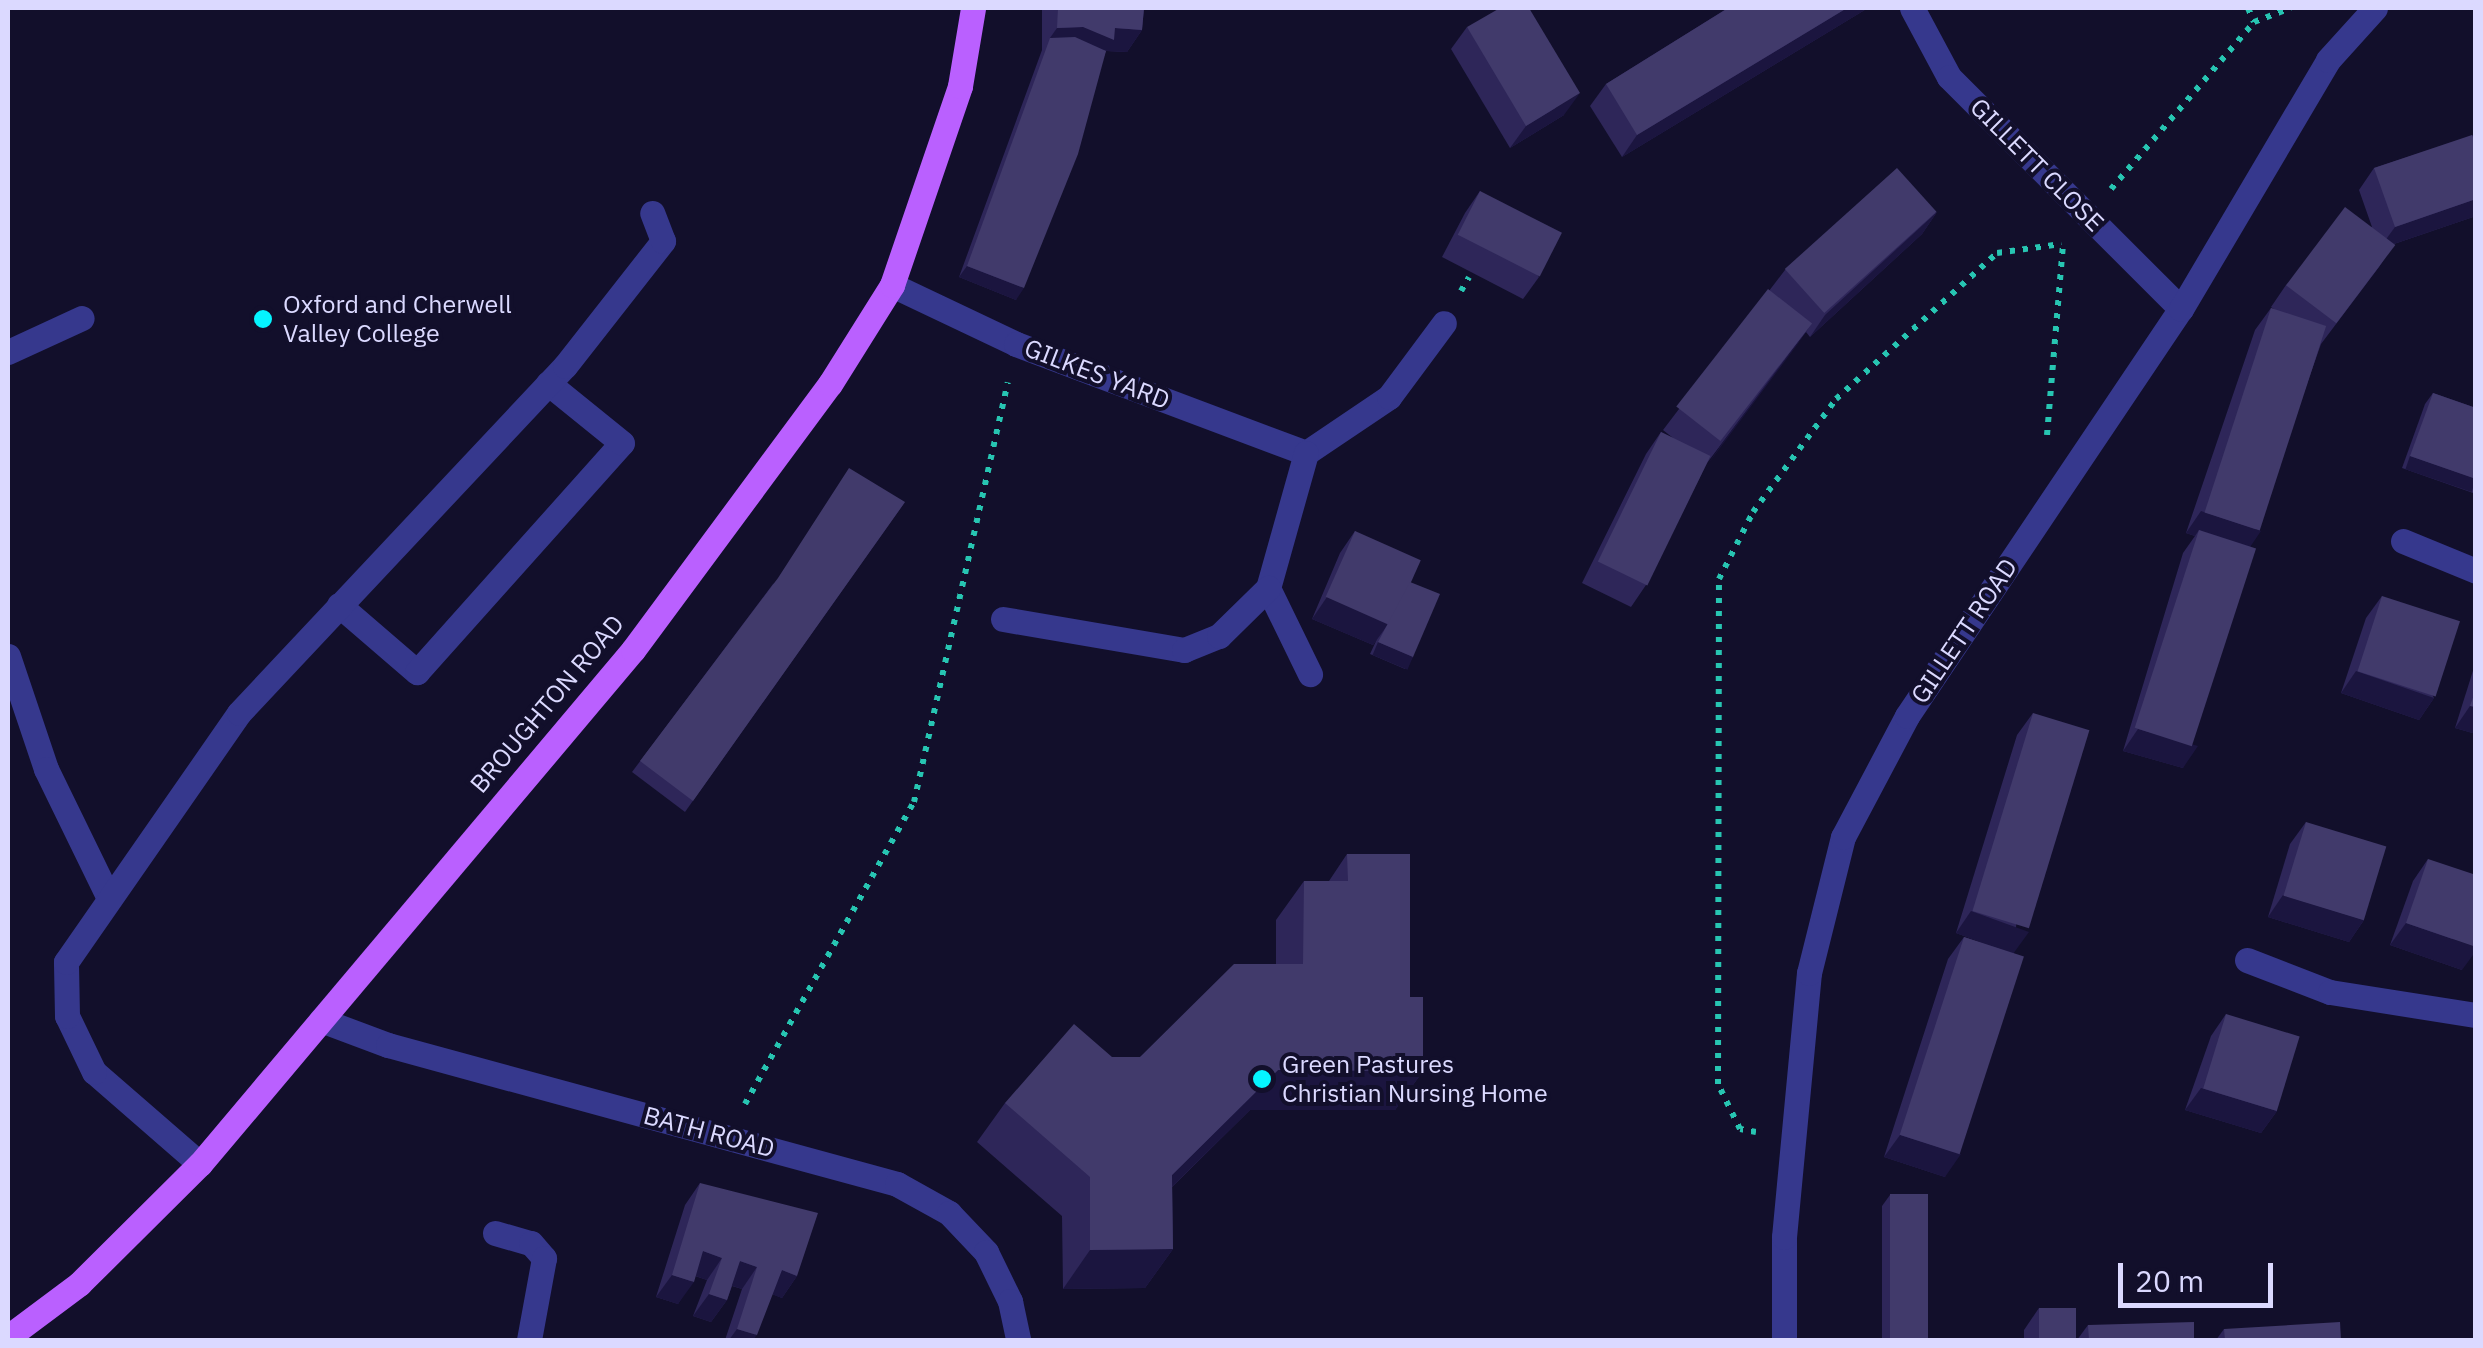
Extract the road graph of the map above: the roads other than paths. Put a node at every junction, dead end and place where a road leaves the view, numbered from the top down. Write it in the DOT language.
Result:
graph roads {
  1 [pos="973,8"];
  2 [pos="1912,8"];
  3 [pos="2376,8"];
  4 [pos="652,213"];
  5 [pos="892,284"];
  6 [pos="2181,309"];
  7 [pos="82,318"];
  8 [pos="1444,324"];
  9 [pos="8,352"];
  10 [pos="548,384"];
  11 [pos="1306,453"];
  12 [pos="2403,541"];
  13 [pos="2476,571"];
  14 [pos="1268,588"];
  15 [pos="339,606"];
  16 [pos="1003,619"];
  17 [pos="8,656"];
  18 [pos="1310,674"];
  19 [pos="108,896"];
  20 [pos="2247,960"];
  21 [pos="2476,1015"];
  22 [pos="321,1020"];
  23 [pos="200,1164"];
  24 [pos="495,1233"];
  25 [pos="8,1337"];
  26 [pos="529,1340"];
  27 [pos="1018,1340"];
  28 [pos="1784,1340"];
  1 -- 5 [label="main road, BROUGHTON ROAD"];
  2 -- 6 [label="street, GILLETT CLOSE"];
  3 -- 6 [label="street, GILLETT ROAD"];
  4 -- 10 [label="street"];
  5 -- 11 [label="street, GILKES YARD"];
  5 -- 22 [label="main road, BROUGHTON ROAD"];
  6 -- 28 [label="street, GILLETT ROAD"];
  7 -- 9 [label="street"];
  8 -- 11 [label="street"];
  10 -- 15 [label="street"];
  10 -- 15 [label="street"];
  11 -- 14 [label="street"];
  12 -- 13 [label="street"];
  14 -- 16 [label="street"];
  14 -- 18 [label="street"];
  15 -- 19 [label="street"];
  17 -- 19 [label="street"];
  19 -- 23 [label="street"];
  20 -- 21 [label="street"];
  22 -- 23 [label="main road, BROUGHTON ROAD"];
  22 -- 27 [label="street, BATH ROAD"];
  23 -- 25 [label="main road, BROUGHTON ROAD"];
  24 -- 26 [label="street"];
}
